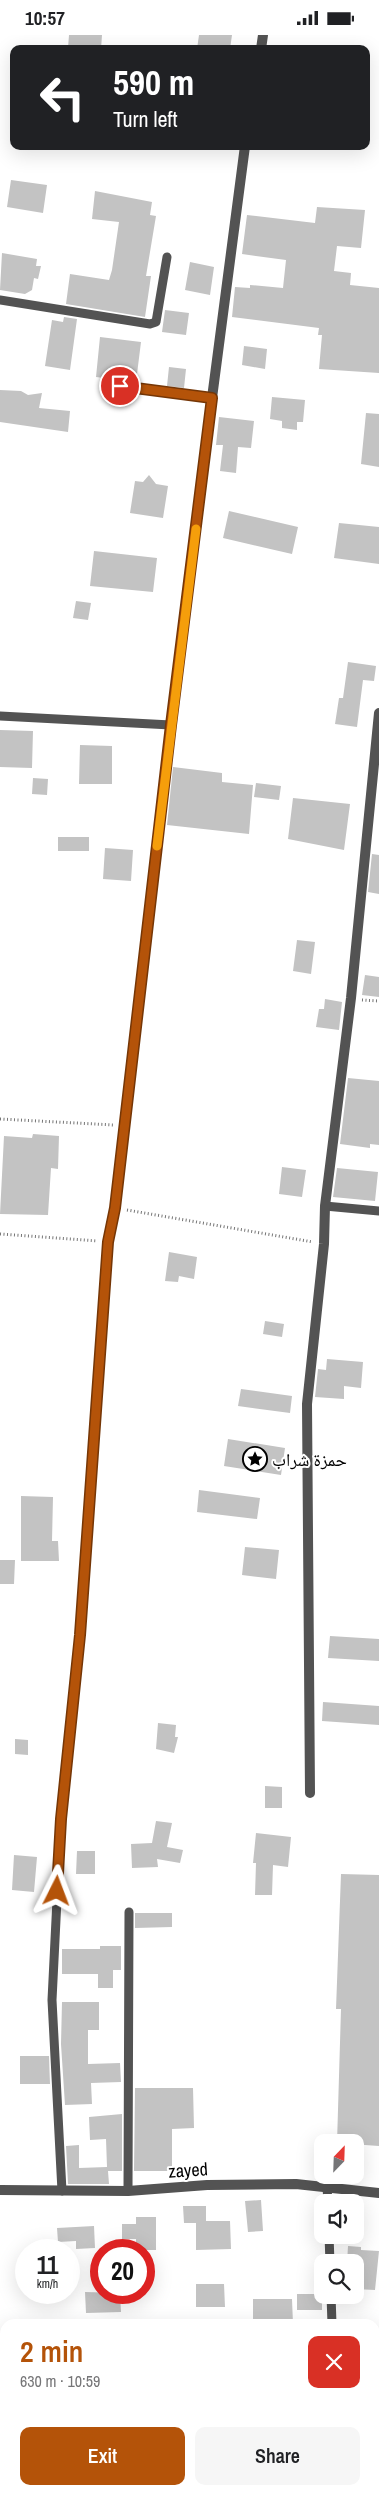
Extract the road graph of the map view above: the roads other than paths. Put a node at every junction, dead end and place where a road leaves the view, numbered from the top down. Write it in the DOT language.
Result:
graph roads {
  1 [pos="244,150"];
  2 [pos="167,257"];
  3 [pos="0,300"];
  4 [pos="120,386"];
  5 [pos="212,398"];
  6 [pos="379,713"];
  7 [pos="0,716"];
  8 [pos="171,725"];
  9 [pos="325,1205"];
  10 [pos="379,1211"];
  11 [pos="310,1793"];
  12 [pos="129,1912"];
  13 [pos="327,2187"];
  14 [pos="0,2190"];
  15 [pos="62,2191"];
  16 [pos="128,2191"];
  17 [pos="379,2193"];
  18 [pos="327,2194"];
  19 [pos="331,2304"];
  20 [pos="332,2319"];
  1 -- 5 [label="street"];
  2 -- 3 [label="lane"];
  4 -- 5 [label="lane"];
  5 -- 8 [label="lane"];
  6 -- 9 [label="street"];
  7 -- 8 [label="lane"];
  8 -- 15 [label="lane"];
  9 -- 10 [label="lane"];
  9 -- 11 [label="street"];
  12 -- 16 [label="lane"];
  13 -- 16 [label="street, zayed"];
  13 -- 17 [label="street, zayed"];
  13 -- 18 [label="lane"];
  14 -- 15 [label="street, zayed"];
  15 -- 16 [label="street, zayed"];
  19 -- 20 [label="lane"];
}
